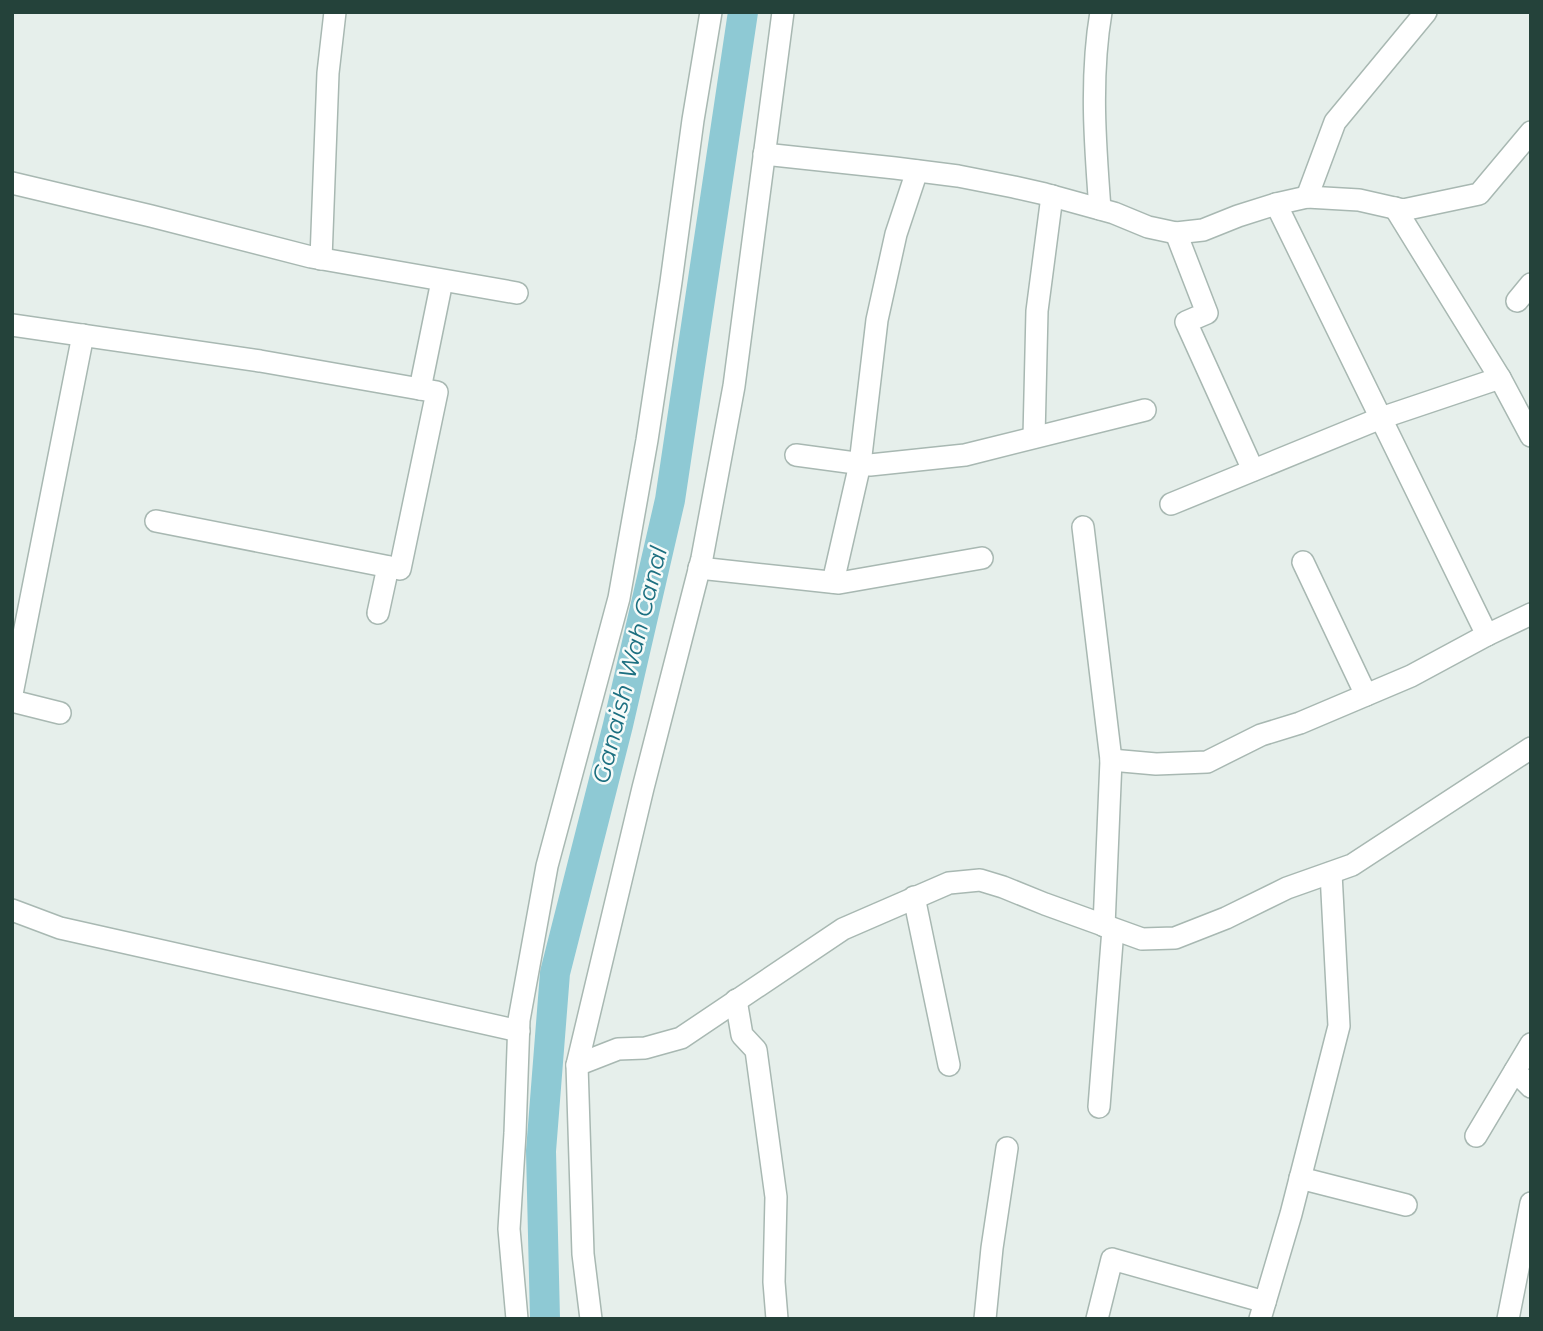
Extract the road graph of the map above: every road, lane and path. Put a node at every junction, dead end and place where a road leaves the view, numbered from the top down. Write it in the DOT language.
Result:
graph roads {
  1 [pos="335,12"];
  2 [pos="711,12"];
  3 [pos="783,12"];
  4 [pos="1101,12"];
  5 [pos="1426,12"];
  6 [pos="1531,132"];
  7 [pos="764,154"];
  8 [pos="917,171"];
  9 [pos="12,183"];
  10 [pos="1052,195"];
  11 [pos="1307,197"];
  12 [pos="1276,204"];
  13 [pos="1395,208"];
  14 [pos="1100,209"];
  15 [pos="1176,233"];
  16 [pos="321,259"];
  17 [pos="442,281"];
  18 [pos="1531,284"];
  19 [pos="517,293"];
  20 [pos="1517,301"];
  21 [pos="12,325"];
  22 [pos="83,335"];
  23 [pos="1500,378"];
  24 [pos="421,389"];
  25 [pos="1145,410"];
  26 [pos="1381,418"];
  27 [pos="1531,436"];
  28 [pos="1034,438"];
  29 [pos="796,455"];
  30 [pos="860,464"];
  31 [pos="1253,470"];
  32 [pos="1171,504"];
  33 [pos="156,520"];
  34 [pos="1083,527"];
  35 [pos="982,558"];
  36 [pos="1303,562"];
  37 [pos="388,567"];
  38 [pos="699,568"];
  39 [pos="833,582"];
  40 [pos="378,613"];
  41 [pos="1531,614"];
  42 [pos="1487,635"];
  43 [pos="12,694"];
  44 [pos="1366,695"];
  45 [pos="12,701"];
  46 [pos="60,713"];
  47 [pos="1531,748"];
  48 [pos="1111,760"];
  49 [pos="1331,873"];
  50 [pos="914,897"];
  51 [pos="14,917"];
  52 [pos="1108,927"];
  53 [pos="736,1000"];
  54 [pos="519,1031"];
  55 [pos="1531,1045"];
  56 [pos="577,1065"];
  57 [pos="948,1065"];
  58 [pos="1515,1071"];
  59 [pos="1531,1087"];
  60 [pos="1099,1107"];
  61 [pos="1476,1136"];
  62 [pos="1007,1148"];
  63 [pos="1300,1178"];
  64 [pos="1531,1203"];
  65 [pos="1406,1205"];
  66 [pos="1263,1310"];
  67 [pos="517,1319"];
  68 [pos="591,1319"];
  69 [pos="777,1319"];
  70 [pos="985,1319"];
  71 [pos="1097,1319"];
  72 [pos="1508,1319"];
  1 -- 16 [label="street"];
  2 -- 54 [label="street"];
  3 -- 7 [label="street"];
  4 -- 14 [label="street"];
  5 -- 11 [label="street"];
  6 -- 13 [label="street"];
  7 -- 8 [label="street"];
  7 -- 38 [label="street"];
  8 -- 10 [label="street"];
  8 -- 30 [label="street"];
  9 -- 16 [label="street"];
  10 -- 14 [label="street"];
  10 -- 28 [label="street"];
  11 -- 12 [label="street"];
  11 -- 13 [label="street"];
  12 -- 15 [label="street"];
  12 -- 26 [label="street"];
  13 -- 23 [label="street"];
  14 -- 15 [label="street"];
  15 -- 31 [label="street"];
  16 -- 17 [label="street"];
  17 -- 19 [label="street"];
  17 -- 24 [label="street"];
  18 -- 20 [label="street"];
  21 -- 22 [label="street"];
  22 -- 24 [label="street"];
  22 -- 43 [label="street"];
  23 -- 26 [label="street"];
  23 -- 27 [label="street"];
  24 -- 37 [label="street"];
  25 -- 28 [label="street"];
  26 -- 31 [label="street"];
  26 -- 42 [label="street"];
  28 -- 30 [label="street"];
  29 -- 30 [label="street"];
  30 -- 39 [label="street"];
  31 -- 32 [label="street"];
  33 -- 37 [label="street"];
  34 -- 48 [label="street"];
  35 -- 39 [label="street"];
  36 -- 44 [label="street"];
  37 -- 40 [label="street"];
  38 -- 39 [label="street"];
  38 -- 56 [label="street"];
  41 -- 42 [label="street"];
  42 -- 44 [label="street"];
  44 -- 48 [label="street"];
  45 -- 46 [label="street"];
  47 -- 49 [label="street"];
  48 -- 52 [label="street"];
  49 -- 52 [label="street"];
  49 -- 63 [label="street"];
  50 -- 52 [label="street"];
  50 -- 53 [label="street"];
  50 -- 57 [label="street"];
  51 -- 54 [label="street"];
  52 -- 60 [label="street"];
  53 -- 56 [label="street"];
  53 -- 69 [label="street"];
  54 -- 67 [label="street"];
  55 -- 58 [label="street"];
  56 -- 68 [label="street"];
  58 -- 59 [label="street"];
  58 -- 61 [label="street"];
  62 -- 70 [label="street"];
  63 -- 65 [label="street"];
  63 -- 66 [label="street"];
  64 -- 72 [label="street"];
  66 -- 71 [label="street"];
}
